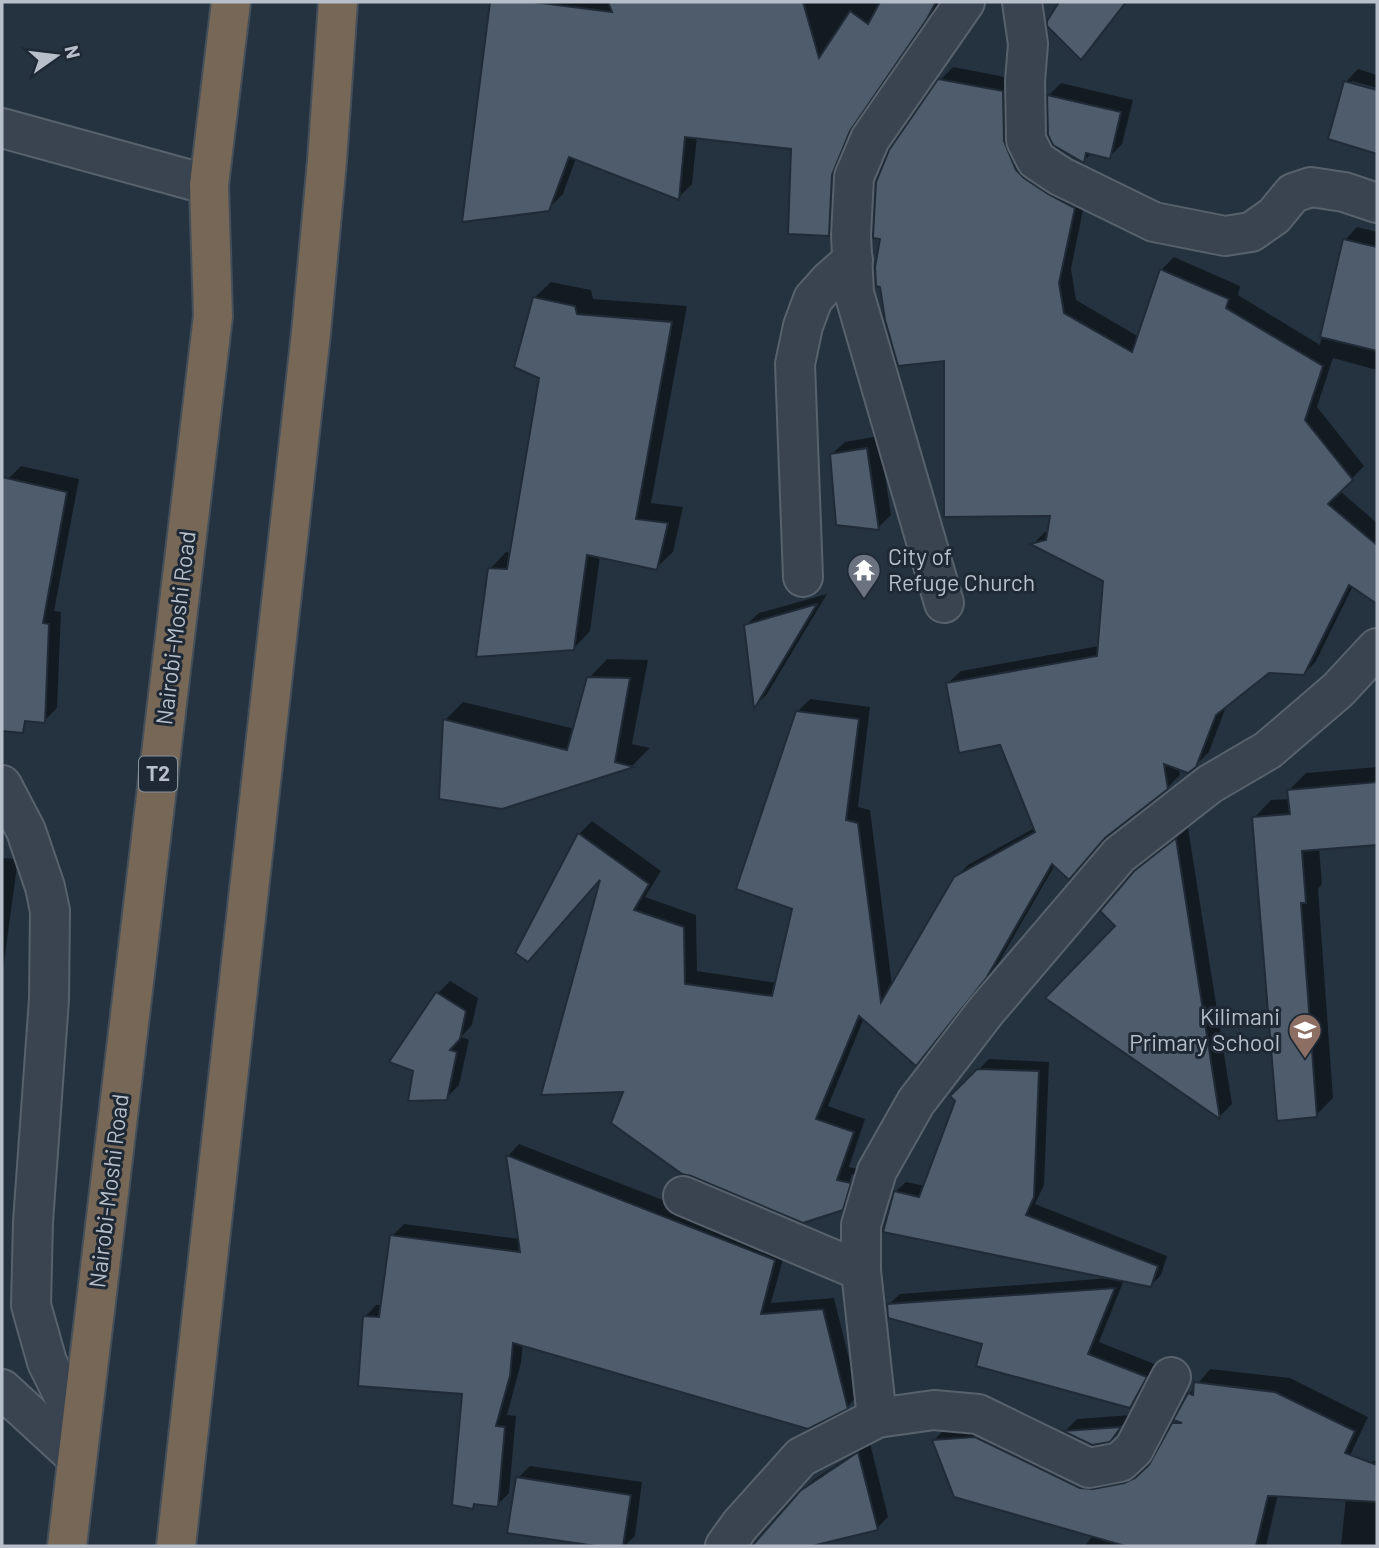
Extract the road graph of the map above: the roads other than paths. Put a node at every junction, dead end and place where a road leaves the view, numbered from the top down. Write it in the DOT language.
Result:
graph roads {
  1 [pos="231,2"];
  2 [pos="338,2"];
  3 [pos="965,2"];
  4 [pos="1022,2"];
  5 [pos="2,128"];
  6 [pos="209,185"];
  7 [pos="1377,203"];
  8 [pos="853,260"];
  9 [pos="803,577"];
  10 [pos="944,603"];
  11 [pos="1377,648"];
  12 [pos="2,785"];
  13 [pos="683,1196"];
  14 [pos="861,1271"];
  15 [pos="1171,1377"];
  16 [pos="2,1389"];
  17 [pos="877,1418"];
  18 [pos="79,1444"];
  19 [pos="66,1546"];
  20 [pos="176,1546"];
  21 [pos="725,1546"];
  1 -- 6 [label="highway, Nairobi-Moshi Road / T2"];
  2 -- 20 [label="highway"];
  3 -- 8 [label="street"];
  4 -- 7 [label="street"];
  5 -- 6 [label="street"];
  6 -- 18 [label="highway, Nairobi-Moshi Road / T2"];
  8 -- 9 [label="street"];
  8 -- 10 [label="street"];
  11 -- 14 [label="street"];
  12 -- 18 [label="street"];
  13 -- 14 [label="street"];
  14 -- 17 [label="street"];
  15 -- 17 [label="street"];
  16 -- 18 [label="street"];
  17 -- 21 [label="street"];
  18 -- 19 [label="highway, Nairobi-Moshi Road / T2"];
}
